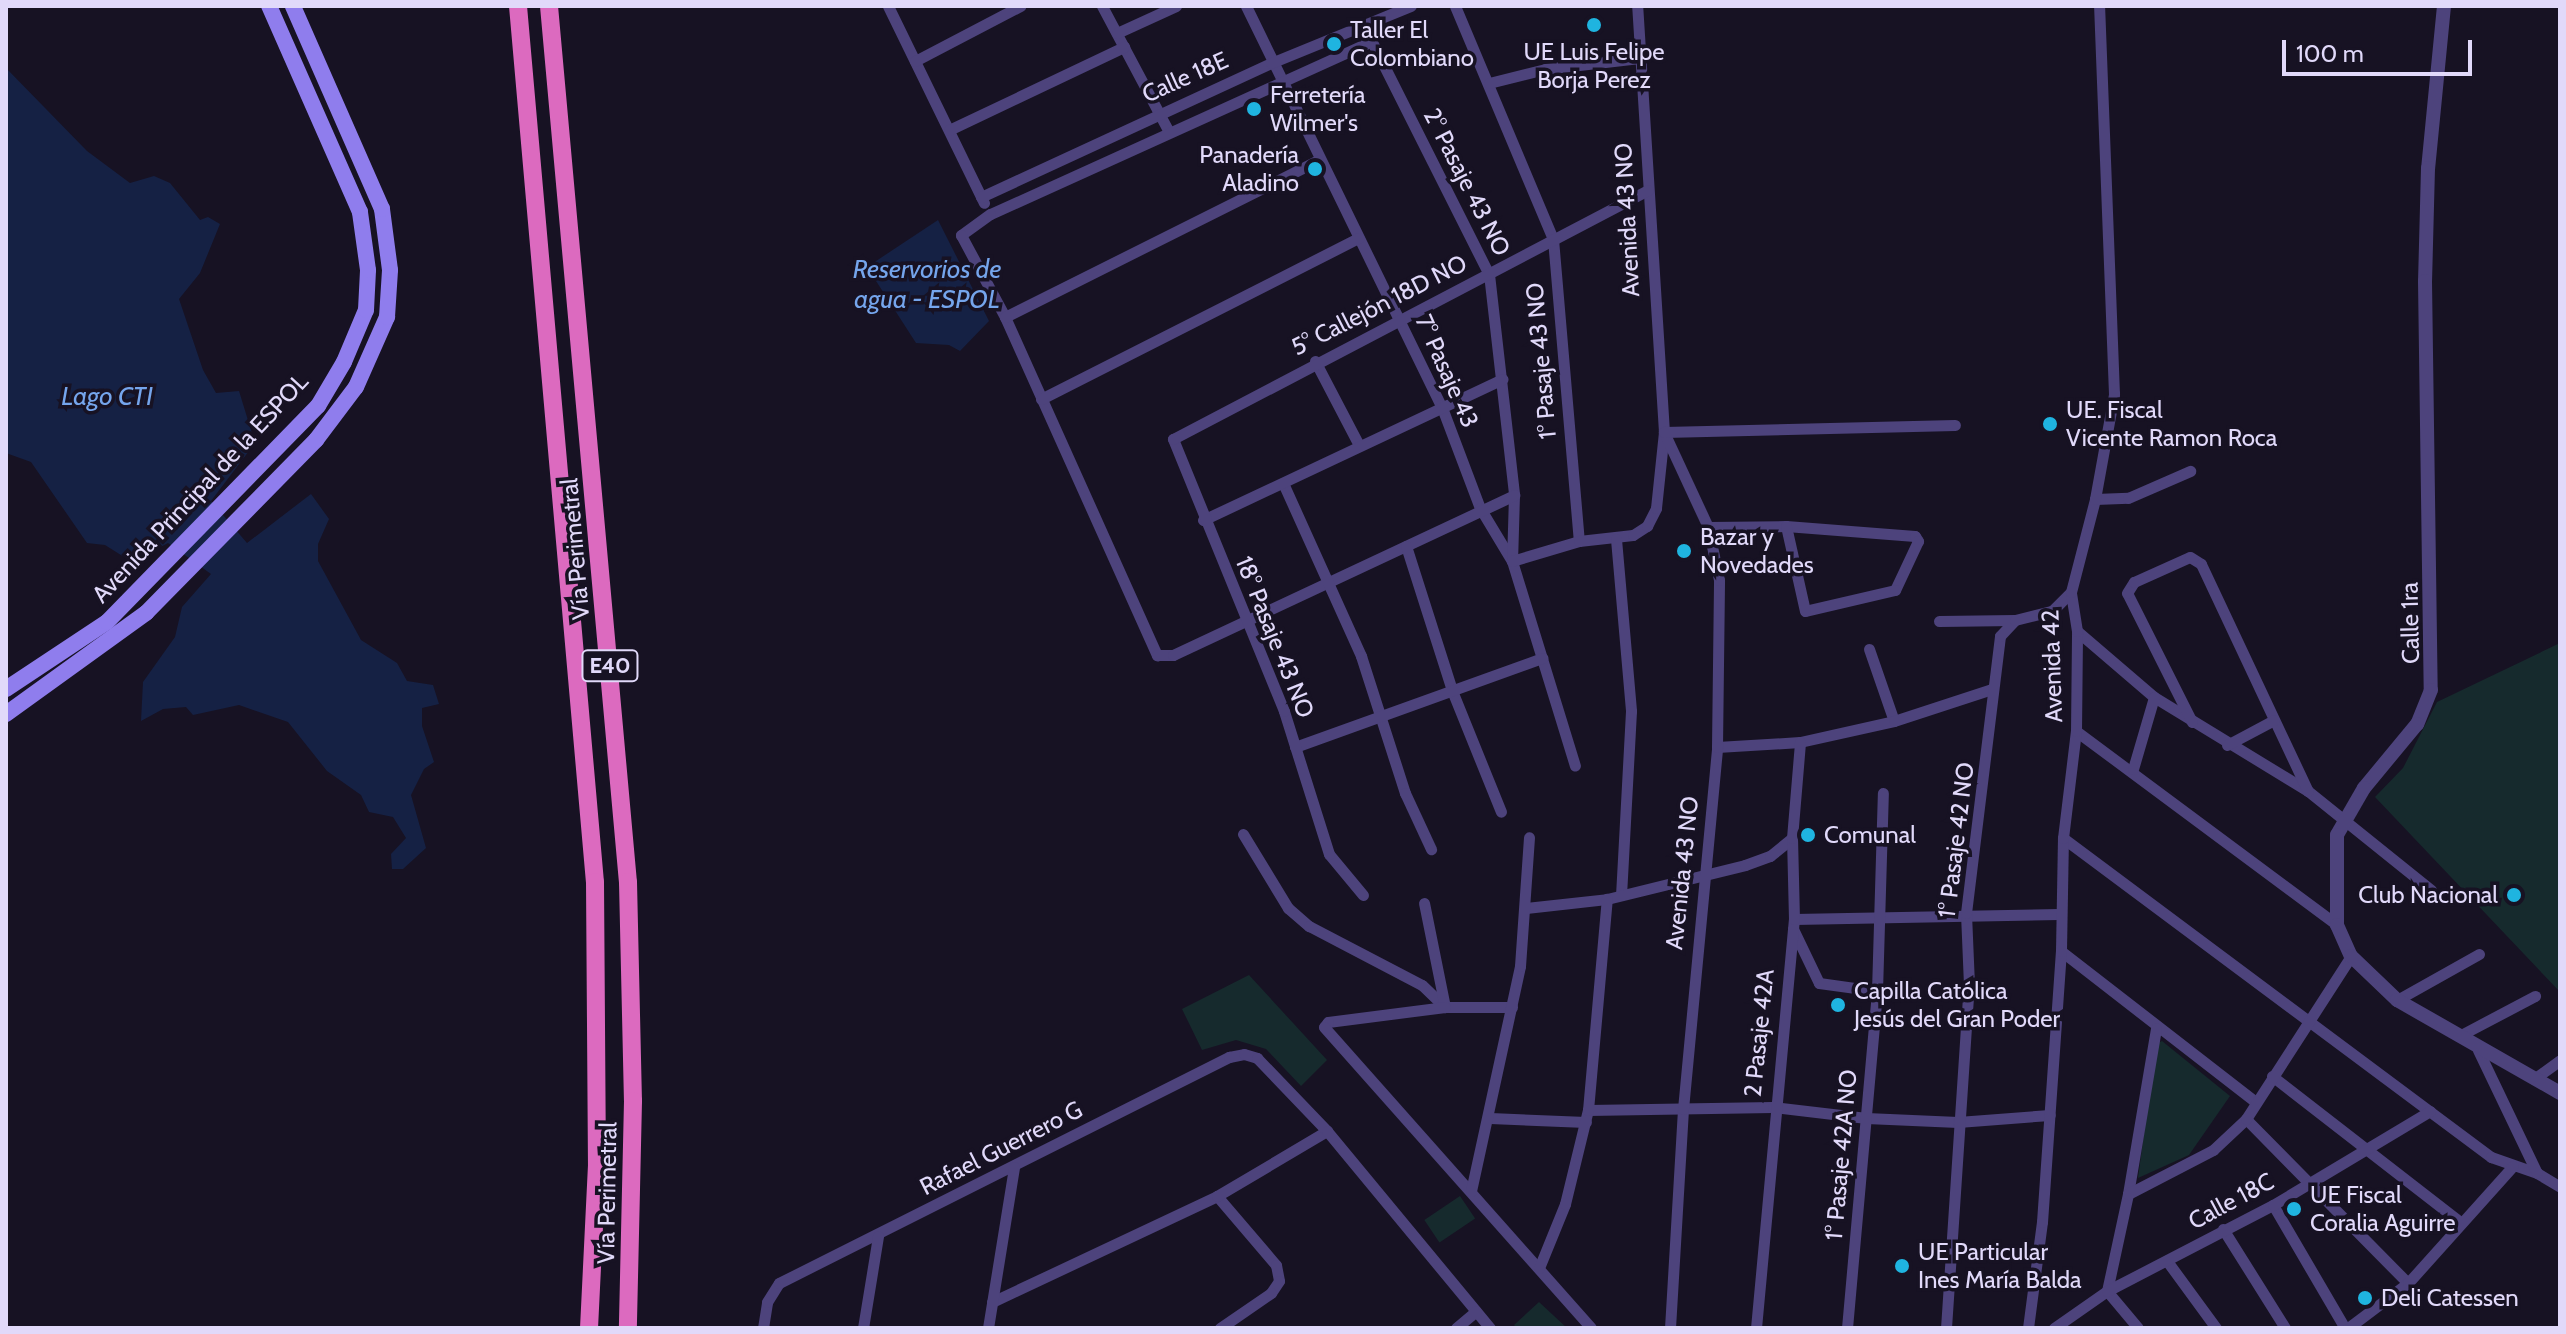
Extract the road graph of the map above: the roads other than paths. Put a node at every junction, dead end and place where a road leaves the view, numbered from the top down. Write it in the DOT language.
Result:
graph roads {
  1 [pos="269,6"];
  2 [pos="293,6"];
  3 [pos="518,6"];
  4 [pos="551,6"];
  5 [pos="888,6"];
  6 [pos="1020,6"];
  7 [pos="1102,6"];
  8 [pos="1176,6"];
  9 [pos="1246,6"];
  10 [pos="1411,6"];
  11 [pos="1455,6"];
  12 [pos="1637,6"];
  13 [pos="2099,6"];
  14 [pos="2444,6"];
  15 [pos="1363,24"];
  16 [pos="1117,33"];
  17 [pos="1372,41"];
  18 [pos="1124,47"];
  19 [pos="1639,58"];
  20 [pos="915,61"];
  21 [pos="1271,63"];
  22 [pos="1280,83"];
  23 [pos="1489,83"];
  24 [pos="338,100"];
  25 [pos="316,109"];
  26 [pos="1159,113"];
  27 [pos="949,130"];
  28 [pos="1169,132"];
  29 [pos="1318,160"];
  30 [pos="1648,190"];
  31 [pos="981,197"];
  32 [pos="990,214"];
  33 [pos="1359,238"];
  34 [pos="1553,239"];
  35 [pos="1489,274"];
  36 [pos="1005,317"];
  37 [pos="1400,317"];
  38 [pos="1315,361"];
  39 [pos="1502,379"];
  40 [pos="1041,399"];
  41 [pos="1441,405"];
  42 [pos="1955,425"];
  43 [pos="1664,432"];
  44 [pos="1173,439"];
  45 [pos="1359,445"];
  46 [pos="2190,471"];
  47 [pos="1283,483"];
  48 [pos="1514,495"];
  49 [pos="2095,499"];
  50 [pos="1480,508"];
  51 [pos="1203,520"];
  52 [pos="1786,526"];
  53 [pos="1708,527"];
  54 [pos="1616,539"];
  55 [pos="1579,541"];
  56 [pos="1406,546"];
  57 [pos="1512,561"];
  58 [pos="1330,583"];
  59 [pos="2071,592"];
  60 [pos="2015,620"];
  61 [pos="1939,621"];
  62 [pos="1246,622"];
  63 [pos="2077,631"];
  64 [pos="1869,649"];
  65 [pos="1542,658"];
  66 [pos="6,689"];
  67 [pos="1992,689"];
  68 [pos="1453,693"];
  69 [pos="2154,697"];
  70 [pos="6,714"];
  71 [pos="1382,715"];
  72 [pos="2274,720"];
  73 [pos="1894,721"];
  74 [pos="2192,722"];
  75 [pos="2076,731"];
  76 [pos="1800,742"];
  77 [pos="2227,745"];
  78 [pos="1295,747"];
  79 [pos="1717,747"];
  80 [pos="1575,766"];
  81 [pos="2133,769"];
  82 [pos="2308,791"];
  83 [pos="1883,793"];
  84 [pos="1501,812"];
  85 [pos="2343,823"];
  86 [pos="1243,834"];
  87 [pos="1529,837"];
  88 [pos="1792,838"];
  89 [pos="2063,838"];
  90 [pos="1431,849"];
  91 [pos="1705,873"];
  92 [pos="2431,890"];
  93 [pos="1363,895"];
  94 [pos="1621,895"];
  95 [pos="1607,899"];
  96 [pos="1424,903"];
  97 [pos="1526,908"];
  98 [pos="1966,913"];
  99 [pos="2059,914"];
  100 [pos="1881,916"];
  101 [pos="1793,924"];
  102 [pos="2337,925"];
  103 [pos="2061,951"];
  104 [pos="2479,954"];
  105 [pos="2351,956"];
  106 [pos="1877,991"];
  107 [pos="2535,996"];
  108 [pos="2397,1000"];
  109 [pos="1445,1007"];
  110 [pos="1512,1007"];
  111 [pos="2309,1021"];
  112 [pos="2156,1028"];
  113 [pos="2459,1036"];
  114 [pos="2478,1050"];
  115 [pos="2560,1060"];
  116 [pos="2272,1076"];
  117 [pos="2534,1079"];
  118 [pos="2560,1093"];
  119 [pos="2256,1102"];
  120 [pos="1773,1107"];
  121 [pos="1683,1109"];
  122 [pos="2430,1111"];
  123 [pos="2050,1115"];
  124 [pos="1587,1116"];
  125 [pos="1490,1118"];
  126 [pos="1866,1118"];
  127 [pos="2246,1119"];
  128 [pos="1958,1122"];
  129 [pos="1327,1131"];
  130 [pos="2369,1149"];
  131 [pos="2513,1166"];
  132 [pos="1014,1167"];
  133 [pos="2537,1173"];
  134 [pos="2310,1182"];
  135 [pos="2560,1187"];
  136 [pos="1471,1191"];
  137 [pos="2128,1194"];
  138 [pos="1217,1196"];
  139 [pos="2273,1205"];
  140 [pos="2460,1222"];
  141 [pos="2223,1229"];
  142 [pos="878,1236"];
  143 [pos="2167,1261"];
  144 [pos="1539,1268"];
  145 [pos="2408,1283"];
  146 [pos="2107,1291"];
  147 [pos="992,1302"];
  148 [pos="1476,1311"];
  149 [pos="629,1323"];
  150 [pos="589,1328"];
  151 [pos="763,1328"];
  152 [pos="863,1328"];
  153 [pos="988,1328"];
  154 [pos="1220,1328"];
  155 [pos="1456,1328"];
  156 [pos="1490,1328"];
  157 [pos="1591,1328"];
  158 [pos="1670,1328"];
  159 [pos="1756,1328"];
  160 [pos="1847,1328"];
  161 [pos="1946,1328"];
  162 [pos="2028,1328"];
  163 [pos="2054,1328"];
  164 [pos="2138,1328"];
  165 [pos="2216,1328"];
  166 [pos="2285,1328"];
  167 [pos="2346,1328"];
  1 -- 25 [label="main road, Avenida Principal de la ESPOL"];
  2 -- 24 [label="main road, Avenida Principal de la ESPOL"];
  3 -- 150 [label="highway, Vía Perimetral / E40"];
  4 -- 149 [label="highway, Vía Perimetral / E40"];
  5 -- 20 [label="street"];
  6 -- 20 [label="street"];
  7 -- 16 [label="street"];
  8 -- 16 [label="street"];
  9 -- 21 [label="street, 7° Pasaje 43"];
  10 -- 15 [label="street, Calle 18E"];
  11 -- 23 [label="street, 1° Pasaje 43 NO"];
  12 -- 19 [label="street, Avenida 43 NO"];
  13 -- 49 [label="street, Avenida 42"];
  14 -- 85 [label="street, Calle 1ra"];
  15 -- 17 [label="street, 2° Pasaje 43 NO"];
  15 -- 21 [label="street, Calle 18E"];
  16 -- 18 [label="street"];
  17 -- 22 [label="street, Calle 18E"];
  17 -- 35 [label="street, 2° Pasaje 43 NO"];
  18 -- 26 [label="street"];
  18 -- 27 [label="street"];
  19 -- 23 [label="street"];
  19 -- 30 [label="street, Avenida 43 NO"];
  20 -- 27 [label="street"];
  21 -- 22 [label="street, 7° Pasaje 43"];
  21 -- 26 [label="street, Calle 18E"];
  22 -- 28 [label="street, Calle 18E"];
  22 -- 29 [label="street, 7° Pasaje 43"];
  23 -- 34 [label="street, 1° Pasaje 43 NO"];
  24 -- 25 [label="main road"];
  24 -- 70 [label="main road, Avenida Principal de la ESPOL"];
  25 -- 66 [label="main road, Avenida Principal de la ESPOL"];
  26 -- 28 [label="street"];
  26 -- 31 [label="street, Calle 18E"];
  27 -- 31 [label="street"];
  28 -- 32 [label="street, Calle 18E"];
  29 -- 33 [label="street, 7° Pasaje 43"];
  29 -- 36 [label="street"];
  30 -- 34 [label="street, 5° Callejón 18D NO"];
  30 -- 43 [label="street, Avenida 43 NO"];
  31 -- 32 [label="street"];
  32 -- 36 [label="street"];
  33 -- 37 [label="street, 7° Pasaje 43"];
  33 -- 40 [label="street"];
  34 -- 35 [label="street, 5° Callejón 18D NO"];
  34 -- 55 [label="street, 1° Pasaje 43 NO"];
  35 -- 37 [label="street, 5° Callejón 18D NO"];
  35 -- 39 [label="street, 2° Pasaje 43 NO"];
  36 -- 40 [label="street"];
  37 -- 38 [label="street, 5° Callejón 18D NO"];
  37 -- 41 [label="street, 7° Pasaje 43"];
  38 -- 44 [label="street, 5° Callejón 18D NO"];
  38 -- 45 [label="street"];
  39 -- 41 [label="street"];
  39 -- 48 [label="street, 2° Pasaje 43 NO"];
  40 -- 62 [label="street"];
  41 -- 45 [label="street"];
  41 -- 50 [label="street, 7° Pasaje 43"];
  42 -- 43 [label="street"];
  43 -- 53 [label="street, Avenida 43 NO"];
  43 -- 54 [label="street, Avenida 43 NO"];
  44 -- 51 [label="street, 18° Pasaje 43 NO"];
  45 -- 47 [label="street"];
  46 -- 49 [label="street"];
  47 -- 51 [label="street"];
  47 -- 58 [label="street"];
  48 -- 50 [label="street"];
  48 -- 57 [label="street, 2° Pasaje 43 NO"];
  49 -- 59 [label="street, Avenida 42"];
  50 -- 56 [label="street"];
  50 -- 57 [label="street, 7° Pasaje 43"];
  51 -- 62 [label="street, 18° Pasaje 43 NO"];
  52 -- 52 [label="street"];
  52 -- 53 [label="street"];
  53 -- 79 [label="street, Avenida 43 NO"];
  54 -- 55 [label="street, Avenida 43 NO"];
  54 -- 94 [label="street"];
  55 -- 57 [label="street, Avenida 43 NO"];
  56 -- 58 [label="street"];
  56 -- 68 [label="street"];
  57 -- 65 [label="street, 7° Pasaje 43"];
  58 -- 62 [label="street"];
  58 -- 71 [label="street"];
  59 -- 60 [label="street"];
  59 -- 63 [label="street, Avenida 42"];
  60 -- 61 [label="street"];
  60 -- 67 [label="street, 1° Pasaje 42 NO"];
  62 -- 78 [label="street, 18° Pasaje 43 NO"];
  63 -- 69 [label="street"];
  63 -- 75 [label="street, Avenida 42"];
  64 -- 73 [label="street"];
  65 -- 68 [label="street"];
  65 -- 80 [label="street, 7° Pasaje 43"];
  67 -- 73 [label="street"];
  67 -- 98 [label="street, 1° Pasaje 42 NO"];
  68 -- 71 [label="street"];
  68 -- 84 [label="street"];
  69 -- 74 [label="street"];
  69 -- 81 [label="street"];
  71 -- 78 [label="street"];
  71 -- 90 [label="street"];
  72 -- 74 [label="street"];
  72 -- 77 [label="street"];
  72 -- 82 [label="street"];
  73 -- 76 [label="street"];
  74 -- 77 [label="street"];
  75 -- 81 [label="street"];
  75 -- 89 [label="street, Avenida 42"];
  76 -- 79 [label="street"];
  76 -- 88 [label="street, 2 Pasaje 42A"];
  77 -- 82 [label="street"];
  78 -- 93 [label="street, 18° Pasaje 43 NO"];
  79 -- 91 [label="street, Avenida 43 NO"];
  81 -- 102 [label="street"];
  82 -- 85 [label="street"];
  83 -- 100 [label="street, 1° Pasaje 42A NO"];
  85 -- 92 [label="street"];
  85 -- 102 [label="street, Calle 1ra"];
  86 -- 109 [label="street"];
  87 -- 97 [label="street"];
  88 -- 91 [label="street"];
  88 -- 101 [label="street, 2 Pasaje 42A"];
  89 -- 99 [label="street, Avenida 42"];
  89 -- 111 [label="street"];
  91 -- 94 [label="street"];
  91 -- 121 [label="street, Avenida 43 NO"];
  94 -- 95 [label="street"];
  95 -- 97 [label="street"];
  95 -- 124 [label="street"];
  96 -- 109 [label="street"];
  97 -- 110 [label="street"];
  98 -- 99 [label="street"];
  98 -- 100 [label="street"];
  98 -- 128 [label="street, 1° Pasaje 42 NO"];
  99 -- 103 [label="street, Avenida 42"];
  100 -- 101 [label="street"];
  100 -- 106 [label="street, 1° Pasaje 42A NO"];
  101 -- 106 [label="street"];
  101 -- 120 [label="street, 2 Pasaje 42A"];
  102 -- 105 [label="street, Calle 1ra"];
  103 -- 112 [label="street"];
  103 -- 123 [label="street, Avenida 42"];
  104 -- 108 [label="street"];
  105 -- 108 [label="street, Calle 1ra"];
  105 -- 111 [label="street"];
  106 -- 126 [label="street, 1° Pasaje 42A NO"];
  107 -- 113 [label="street"];
  108 -- 113 [label="street, Calle 1ra"];
  109 -- 110 [label="street"];
  109 -- 136 [label="street"];
  110 -- 125 [label="street"];
  111 -- 116 [label="street"];
  111 -- 122 [label="street"];
  112 -- 119 [label="street"];
  112 -- 137 [label="street"];
  113 -- 114 [label="street, Calle 1ra"];
  114 -- 117 [label="street, Calle 1ra"];
  114 -- 133 [label="street"];
  115 -- 117 [label="street"];
  116 -- 119 [label="street"];
  116 -- 130 [label="street"];
  117 -- 118 [label="street, Calle 1ra"];
  119 -- 127 [label="street"];
  120 -- 121 [label="street"];
  120 -- 126 [label="street"];
  120 -- 159 [label="street, 2 Pasaje 42A"];
  121 -- 124 [label="street"];
  121 -- 158 [label="street, Avenida 43 NO"];
  122 -- 130 [label="street, Calle 18C"];
  122 -- 131 [label="street"];
  123 -- 128 [label="street"];
  123 -- 162 [label="street, Avenida 42"];
  124 -- 125 [label="street"];
  124 -- 144 [label="street"];
  125 -- 136 [label="street"];
  126 -- 128 [label="street"];
  126 -- 160 [label="street, 1° Pasaje 42A NO"];
  127 -- 134 [label="street"];
  127 -- 137 [label="street"];
  128 -- 161 [label="street, 1° Pasaje 42 NO"];
  129 -- 132 [label="street, Rafael Guerrero G"];
  129 -- 138 [label="street"];
  129 -- 148 [label="street"];
  130 -- 134 [label="street, Calle 18C"];
  130 -- 140 [label="street"];
  131 -- 133 [label="street"];
  131 -- 140 [label="street"];
  132 -- 142 [label="street, Rafael Guerrero G"];
  132 -- 147 [label="street"];
  133 -- 135 [label="street"];
  134 -- 139 [label="street, Calle 18C"];
  134 -- 145 [label="street"];
  136 -- 144 [label="street"];
  137 -- 146 [label="street"];
  138 -- 147 [label="street"];
  138 -- 154 [label="street"];
  139 -- 141 [label="street, Calle 18C"];
  139 -- 167 [label="street"];
  140 -- 145 [label="street"];
  141 -- 143 [label="street, Calle 18C"];
  141 -- 166 [label="street"];
  142 -- 151 [label="street, Rafael Guerrero G"];
  142 -- 152 [label="street"];
  143 -- 146 [label="street, Calle 18C"];
  143 -- 165 [label="street"];
  144 -- 157 [label="street"];
  145 -- 167 [label="street"];
  146 -- 163 [label="street, Calle 18C"];
  146 -- 164 [label="street"];
  147 -- 153 [label="street"];
  148 -- 155 [label="street"];
  148 -- 156 [label="street"];
}
